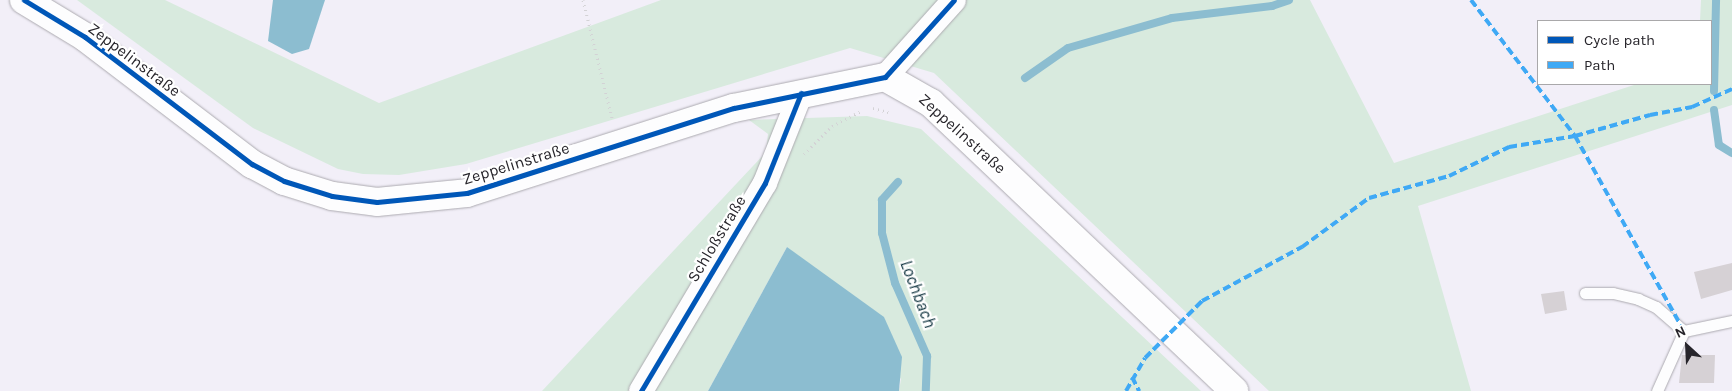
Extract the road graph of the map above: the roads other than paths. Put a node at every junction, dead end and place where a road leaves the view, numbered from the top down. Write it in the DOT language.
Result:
graph roads {
  1 [pos="24,0"];
  2 [pos="954,0"];
  3 [pos="886,77"];
  4 [pos="801,93"];
  5 [pos="1585,293"];
  6 [pos="1732,321"];
  7 [pos="1684,331"];
  8 [pos="640,391"];
  9 [pos="1234,391"];
  10 [pos="1657,391"];
  1 -- 4 [label="street, Zeppelinstraße"];
  2 -- 3 [label="street"];
  3 -- 4 [label="street, Zeppelinstraße"];
  3 -- 9 [label="street, Zeppelinstraße"];
  4 -- 8 [label="street, Schloßstraße"];
  5 -- 7 [label="lane"];
  6 -- 7 [label="lane"];
  7 -- 10 [label="lane"];
}
